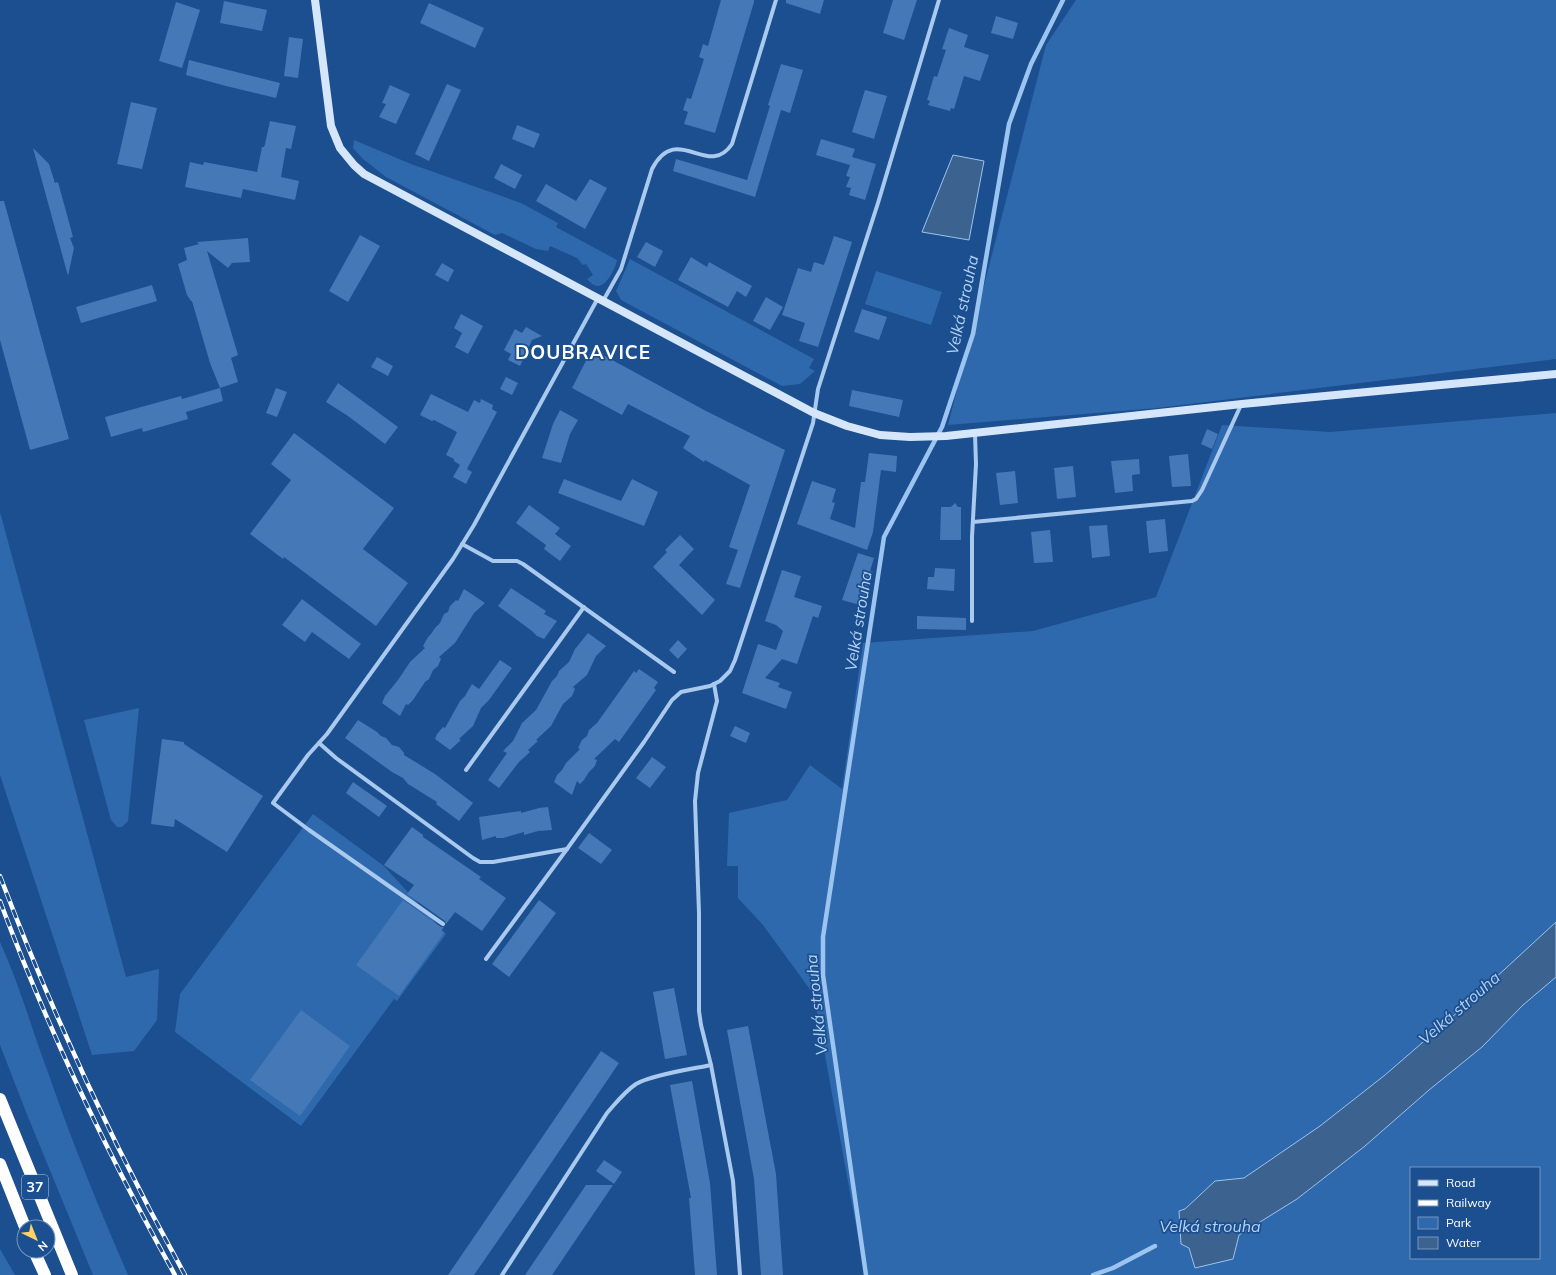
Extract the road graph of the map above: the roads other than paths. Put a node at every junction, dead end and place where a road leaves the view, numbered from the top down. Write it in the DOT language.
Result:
graph roads {
  1 [pos="315,0"];
  2 [pos="776,0"];
  3 [pos="939,0"];
  4 [pos="600,299"];
  5 [pos="1556,374"];
  6 [pos="1242,404"];
  7 [pos="814,413"];
  8 [pos="974,434"];
  9 [pos="973,522"];
  10 [pos="462,544"];
  11 [pos="584,606"];
  12 [pos="972,621"];
  13 [pos="674,672"];
  14 [pos="714,684"];
  15 [pos="319,743"];
  16 [pos="466,770"];
  17 [pos="567,849"];
  18 [pos="442,924"];
  19 [pos="486,959"];
  20 [pos="711,1064"];
  21 [pos="0,1099"];
  22 [pos="0,1164"];
  23 [pos="21,1219"];
  24 [pos="38,1259"];
  25 [pos="45,1275"];
  26 [pos="72,1275"];
  27 [pos="502,1275"];
  28 [pos="740,1275"];
  1 -- 4 [label="street"];
  2 -- 4 [label="street"];
  3 -- 7 [label="street"];
  4 -- 7 [label="street"];
  4 -- 10 [label="street"];
  5 -- 6 [label="street"];
  6 -- 8 [label="street"];
  6 -- 9 [label="street"];
  7 -- 8 [label="street"];
  7 -- 14 [label="street"];
  8 -- 9 [label="street"];
  9 -- 12 [label="street"];
  10 -- 11 [label="street"];
  10 -- 15 [label="street"];
  11 -- 13 [label="street"];
  11 -- 16 [label="street"];
  14 -- 17 [label="street"];
  14 -- 20 [label="street"];
  15 -- 17 [label="street"];
  15 -- 18 [label="street"];
  17 -- 19 [label="street"];
  20 -- 27 [label="street"];
  20 -- 28 [label="street"];
  21 -- 26 [label="highway, 37"];
  22 -- 23 [label="highway, 37"];
  24 -- 25 [label="highway"];
}
